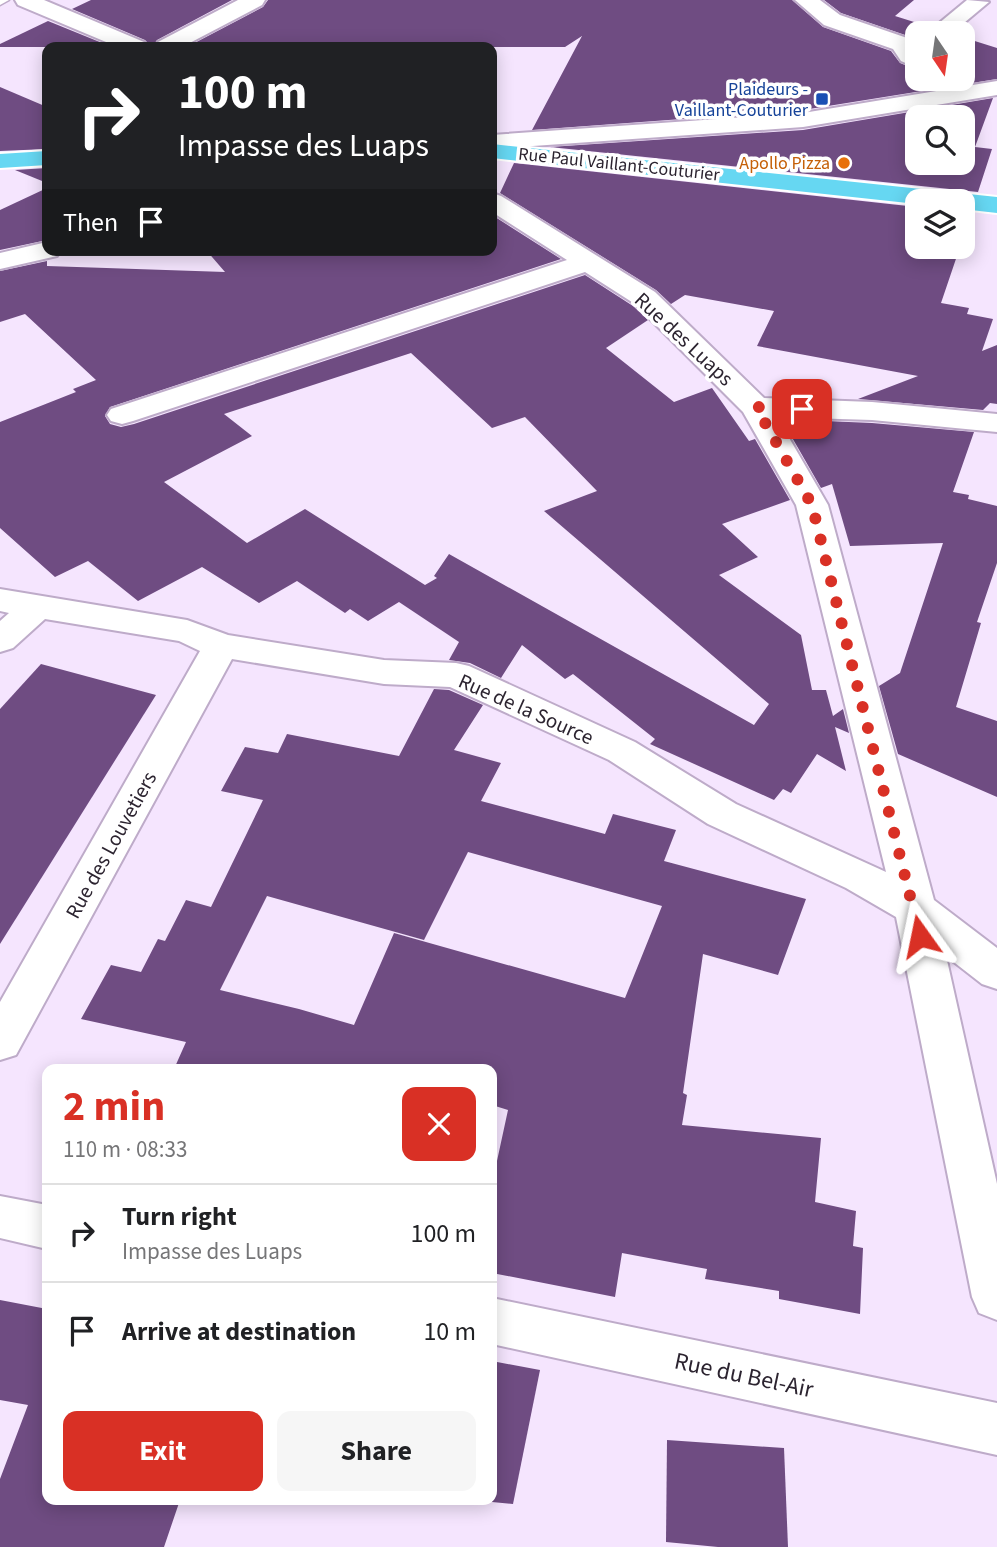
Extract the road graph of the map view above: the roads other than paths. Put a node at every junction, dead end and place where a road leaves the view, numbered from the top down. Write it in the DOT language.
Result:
graph roads {
  1 [pos="26,0"];
  2 [pos="254,0"];
  3 [pos="806,0"];
  4 [pos="978,2"];
  5 [pos="953,21"];
  6 [pos="124,42"];
  7 [pos="175,42"];
  8 [pos="905,48"];
  9 [pos="975,87"];
  10 [pos="997,88"];
  11 [pos="934,91"];
  12 [pos="497,142"];
  13 [pos="497,152"];
  14 [pos="42,158"];
  15 [pos="0,161"];
  16 [pos="497,204"];
  17 [pos="997,205"];
  18 [pos="42,251"];
  19 [pos="0,261"];
  20 [pos="588,262"];
  21 [pos="756,407"];
  22 [pos="122,415"];
  23 [pos="997,423"];
  24 [pos="0,600"];
  25 [pos="37,607"];
  26 [pos="0,640"];
  27 [pos="221,646"];
  28 [pos="915,908"];
  29 [pos="997,972"];
  30 [pos="0,1042"];
  31 [pos="0,1217"];
  32 [pos="42,1226"];
  33 [pos="997,1297"];
  34 [pos="497,1322"];
  35 [pos="997,1429"];
  1 -- 6 [label="street"];
  2 -- 7 [label="street"];
  3 -- 8 [label="street"];
  4 -- 5 [label="street"];
  9 -- 10 [label="street"];
  11 -- 12 [label="street"];
  13 -- 17 [label="main road, Rue Paul Vaillant-Couturier"];
  14 -- 15 [label="main road"];
  16 -- 20 [label="street, Rue des Luaps"];
  18 -- 19 [label="street"];
  20 -- 21 [label="street, Rue des Luaps"];
  20 -- 22 [label="street"];
  21 -- 23 [label="street"];
  21 -- 28 [label="street, Rue des Luaps"];
  24 -- 25 [label="street, Rue de la Source"];
  25 -- 26 [label="street"];
  25 -- 27 [label="street, Rue de la Source"];
  27 -- 28 [label="street, Rue de la Source"];
  27 -- 30 [label="street, Rue des Louvetiers"];
  28 -- 29 [label="street, Rue de la Source"];
  28 -- 33 [label="street, Rue des Luaps"];
  31 -- 32 [label="street"];
  34 -- 35 [label="street, Rue du Bel-Air"];
}
